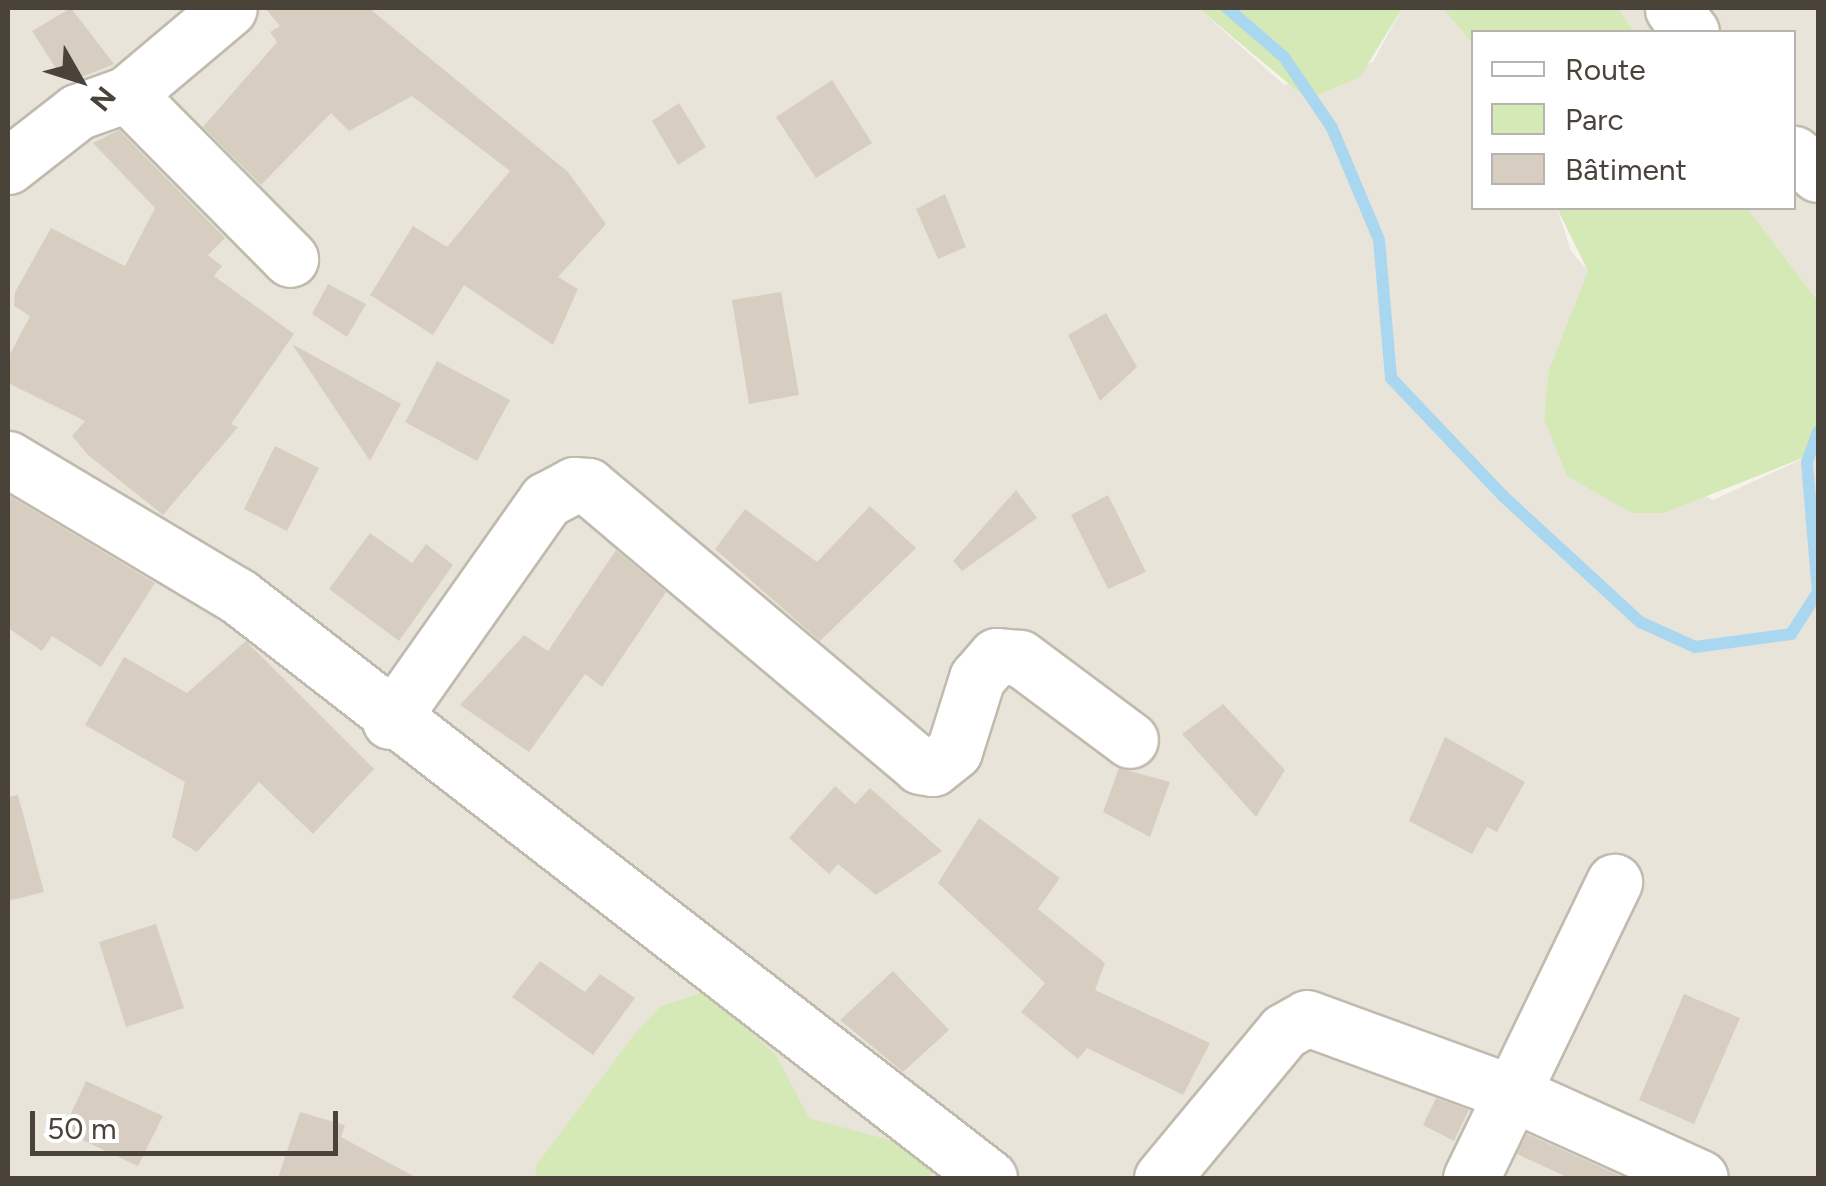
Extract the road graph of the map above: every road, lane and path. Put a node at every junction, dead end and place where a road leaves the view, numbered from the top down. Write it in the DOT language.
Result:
graph roads {
  1 [pos="229,8"];
  2 [pos="127,94"];
  3 [pos="1796,156"];
  4 [pos="8,166"];
  5 [pos="1818,174"];
  6 [pos="290,259"];
  7 [pos="8,459"];
  8 [pos="390,722"];
  9 [pos="1130,740"];
  10 [pos="1614,882"];
  11 [pos="1512,1094"];
  12 [pos="989,1178"];
  13 [pos="1162,1178"];
  14 [pos="1471,1178"];
  15 [pos="1700,1178"];
  1 -- 2 [label="street"];
  2 -- 4 [label="street"];
  2 -- 6 [label="street"];
  3 -- 5 [label="street"];
  7 -- 8 [label="street"];
  8 -- 9 [label="street"];
  8 -- 12 [label="street"];
  10 -- 11 [label="street"];
  11 -- 13 [label="street"];
  11 -- 14 [label="street"];
  11 -- 15 [label="street"];
}
